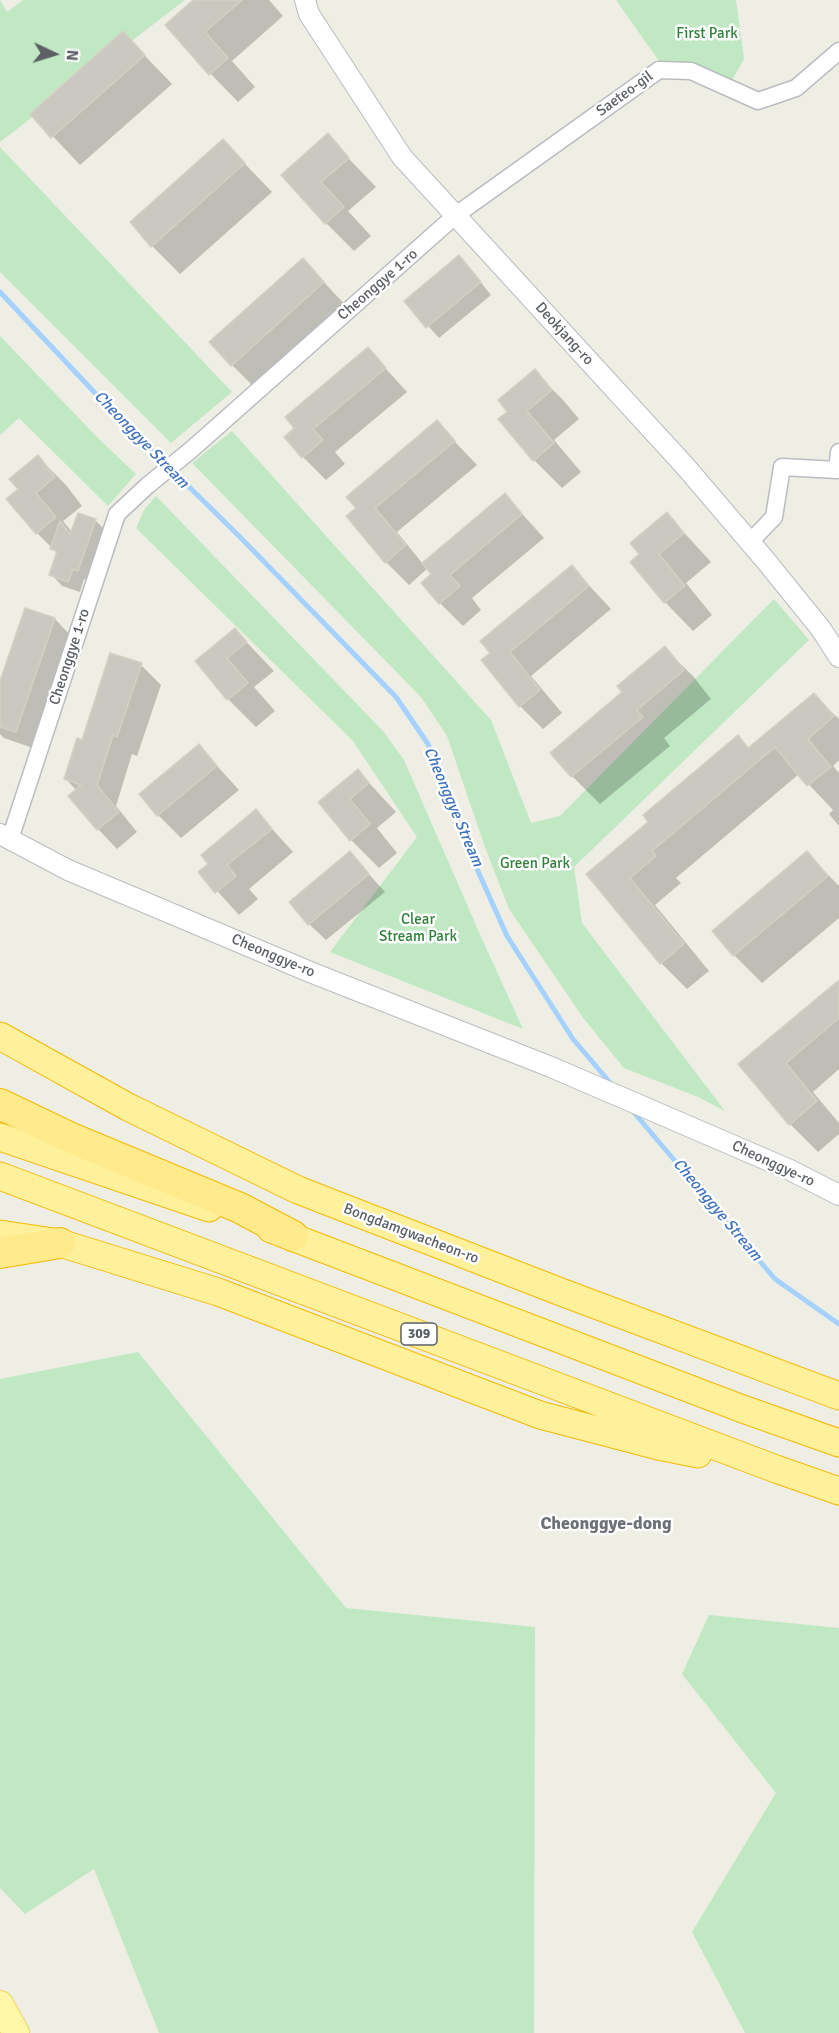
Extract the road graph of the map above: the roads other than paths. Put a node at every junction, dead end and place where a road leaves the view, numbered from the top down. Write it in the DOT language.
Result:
graph roads {
  1 [pos="305,0"];
  2 [pos="839,51"];
  3 [pos="456,215"];
  4 [pos="839,452"];
  5 [pos="750,542"];
  6 [pos="839,657"];
  7 [pos="5,837"];
  8 [pos="0,1036"];
  9 [pos="0,1104"];
  10 [pos="0,1137"];
  11 [pos="0,1176"];
  12 [pos="839,1195"];
  13 [pos="0,1234"];
  14 [pos="292,1236"];
  15 [pos="60,1243"];
  16 [pos="0,1253"];
  17 [pos="839,1396"];
  18 [pos="839,1443"];
  19 [pos="776,1469"];
  20 [pos="839,1491"];
  21 [pos="0,2004"];
  22 [pos="16,2033"];
  1 -- 3 [label="street, Deokjang-ro"];
  2 -- 3 [label="street, Saeteo-gil"];
  3 -- 5 [label="street, Deokjang-ro"];
  3 -- 7 [label="street, Cheonggye 1-ro"];
  4 -- 5 [label="street"];
  5 -- 6 [label="street, Deokjang-ro"];
  7 -- 12 [label="street, Cheonggye-ro"];
  8 -- 17 [label="highway, Bongdamgwacheon-ro"];
  9 -- 14 [label="highway"];
  10 -- 14 [label="highway"];
  11 -- 19 [label="highway, 309"];
  13 -- 15 [label="highway"];
  14 -- 18 [label="highway"];
  15 -- 16 [label="highway"];
  15 -- 19 [label="highway"];
  19 -- 20 [label="highway, 309"];
  21 -- 22 [label="main road"];
}
